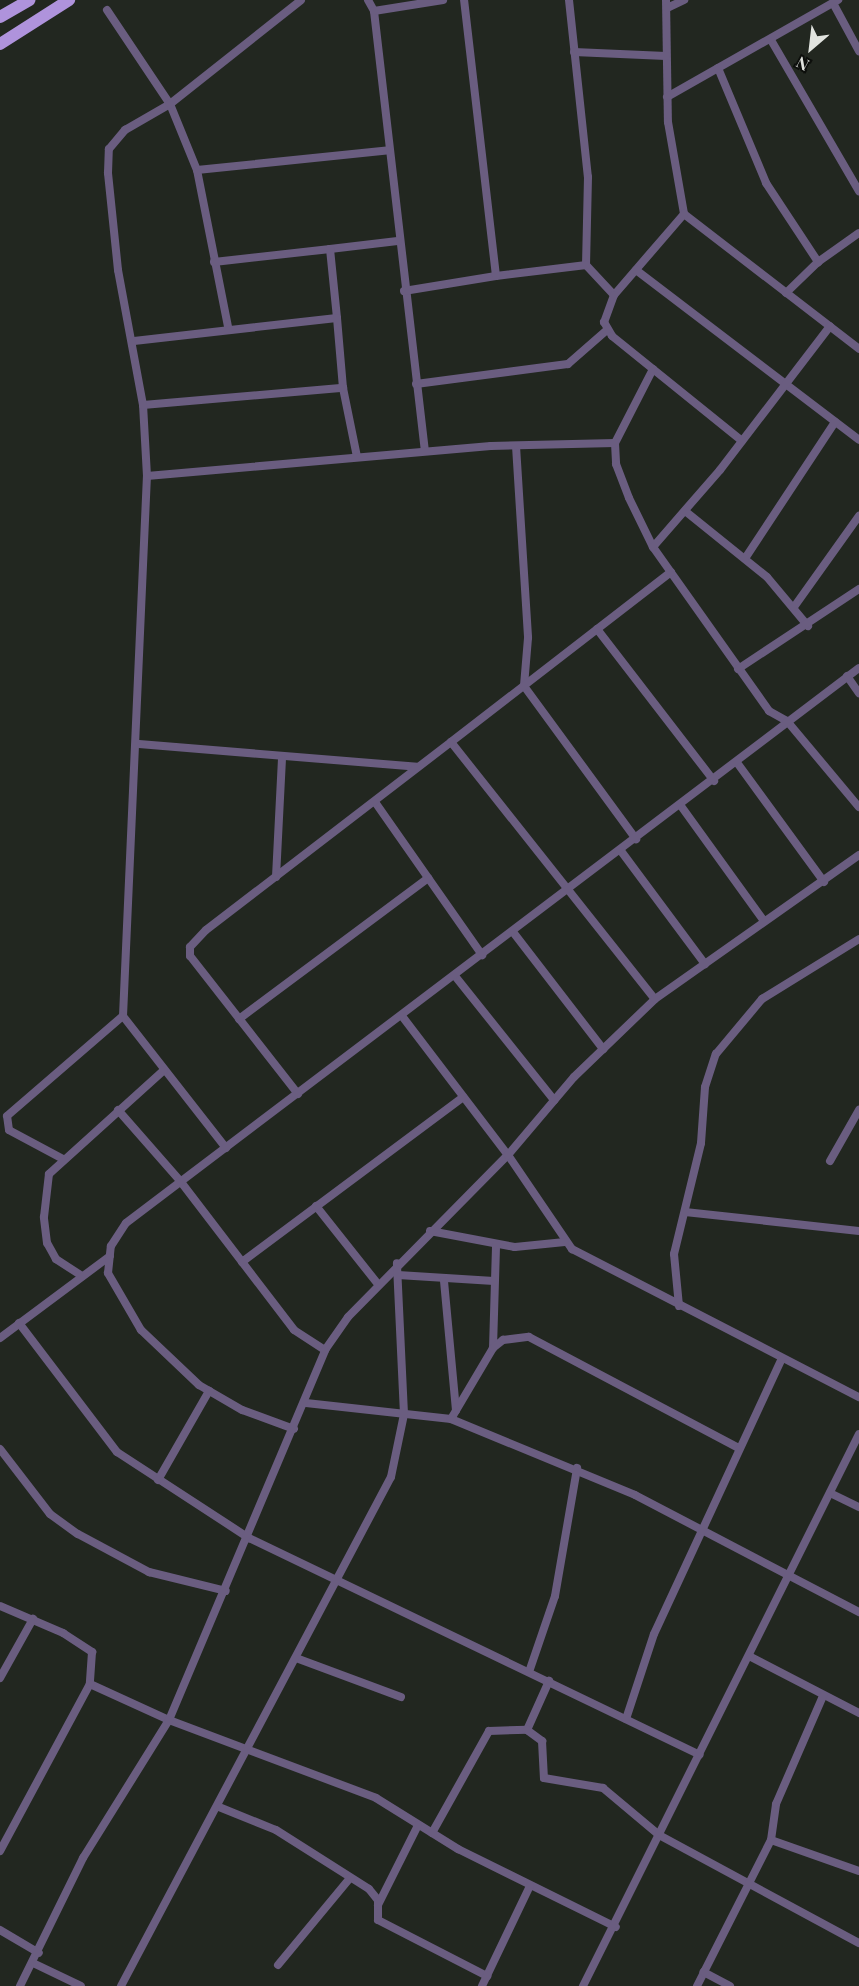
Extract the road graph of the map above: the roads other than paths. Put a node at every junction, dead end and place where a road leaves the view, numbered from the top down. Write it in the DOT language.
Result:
graph roads {
  1 [pos="29,0"];
  2 [pos="69,0"];
  3 [pos="301,0"];
  4 [pos="368,0"];
  5 [pos="443,0"];
  6 [pos="464,0"];
  7 [pos="569,0"];
  8 [pos="684,0"];
  9 [pos="835,1"];
  10 [pos="666,4"];
  11 [pos="107,10"];
  12 [pos="374,11"];
  13 [pos="0,17"];
  14 [pos="771,40"];
  15 [pos="0,44"];
  16 [pos="859,51"];
  17 [pos="574,52"];
  18 [pos="666,56"];
  19 [pos="718,68"];
  20 [pos="667,97"];
  21 [pos="170,104"];
  22 [pos="389,150"];
  23 [pos="197,170"];
  24 [pos="859,190"];
  25 [pos="684,214"];
  26 [pos="859,233"];
  27 [pos="398,241"];
  28 [pos="330,249"];
  29 [pos="214,261"];
  30 [pos="818,262"];
  31 [pos="586,265"];
  32 [pos="636,270"];
  33 [pos="496,276"];
  34 [pos="404,291"];
  35 [pos="786,293"];
  36 [pos="614,295"];
  37 [pos="337,318"];
  38 [pos="830,326"];
  39 [pos="228,327"];
  40 [pos="607,330"];
  41 [pos="859,335"];
  42 [pos="134,340"];
  43 [pos="851,343"];
  44 [pos="859,349"];
  45 [pos="653,369"];
  46 [pos="416,384"];
  47 [pos="784,385"];
  48 [pos="343,388"];
  49 [pos="142,405"];
  50 [pos="835,422"];
  51 [pos="859,440"];
  52 [pos="742,441"];
  53 [pos="615,443"];
  54 [pos="516,446"];
  55 [pos="425,452"];
  56 [pos="357,457"];
  57 [pos="147,476"];
  58 [pos="685,511"];
  59 [pos="859,516"];
  60 [pos="653,547"];
  61 [pos="746,557"];
  62 [pos="671,572"];
  63 [pos="859,589"];
  64 [pos="794,607"];
  65 [pos="808,626"];
  66 [pos="597,629"];
  67 [pos="859,668"];
  68 [pos="738,669"];
  69 [pos="847,676"];
  70 [pos="524,686"];
  71 [pos="859,693"];
  72 [pos="787,722"];
  73 [pos="451,742"];
  74 [pos="139,744"];
  75 [pos="282,759"];
  76 [pos="738,764"];
  77 [pos="417,767"];
  78 [pos="714,781"];
  79 [pos="375,802"];
  80 [pos="681,806"];
  81 [pos="859,807"];
  82 [pos="636,839"];
  83 [pos="621,851"];
  84 [pos="859,855"];
  85 [pos="276,877"];
  86 [pos="429,878"];
  87 [pos="824,882"];
  88 [pos="569,889"];
  89 [pos="764,921"];
  90 [pos="513,932"];
  91 [pos="859,939"];
  92 [pos="482,955"];
  93 [pos="705,964"];
  94 [pos="455,976"];
  95 [pos="655,999"];
  96 [pos="123,1016"];
  97 [pos="402,1016"];
  98 [pos="239,1019"];
  99 [pos="603,1049"];
  100 [pos="163,1071"];
  101 [pos="297,1094"];
  102 [pos="463,1097"];
  103 [pos="554,1100"];
  104 [pos="118,1110"];
  105 [pos="859,1110"];
  106 [pos="225,1148"];
  107 [pos="508,1155"];
  108 [pos="63,1159"];
  109 [pos="831,1161"];
  110 [pos="181,1182"];
  111 [pos="316,1206"];
  112 [pos="685,1212"];
  113 [pos="430,1231"];
  114 [pos="859,1231"];
  115 [pos="565,1242"];
  116 [pos="496,1245"];
  117 [pos="110,1256"];
  118 [pos="242,1262"];
  119 [pos="397,1263"];
  120 [pos="398,1275"];
  121 [pos="82,1276"];
  122 [pos="444,1281"];
  123 [pos="494,1281"];
  124 [pos="377,1283"];
  125 [pos="679,1306"];
  126 [pos="19,1323"];
  127 [pos="0,1338"];
  128 [pos="494,1348"];
  129 [pos="325,1350"];
  130 [pos="782,1358"];
  131 [pos="209,1391"];
  132 [pos="859,1396"];
  133 [pos="306,1403"];
  134 [pos="456,1411"];
  135 [pos="404,1414"];
  136 [pos="451,1419"];
  137 [pos="294,1429"];
  138 [pos="859,1434"];
  139 [pos="739,1448"];
  140 [pos="0,1449"];
  141 [pos="577,1468"];
  142 [pos="159,1480"];
  143 [pos="830,1493"];
  144 [pos="859,1507"];
  145 [pos="701,1531"];
  146 [pos="249,1538"];
  147 [pos="789,1575"];
  148 [pos="337,1580"];
  149 [pos="226,1591"];
  150 [pos="0,1606"];
  151 [pos="859,1612"];
  152 [pos="33,1619"];
  153 [pos="749,1656"];
  154 [pos="296,1658"];
  155 [pos="530,1672"];
  156 [pos="0,1678"];
  157 [pos="549,1681"];
  158 [pos="90,1684"];
  159 [pos="401,1696"];
  160 [pos="823,1696"];
  161 [pos="859,1713"];
  162 [pos="626,1719"];
  163 [pos="169,1720"];
  164 [pos="527,1731"];
  165 [pos="249,1750"];
  166 [pos="700,1755"];
  167 [pos="219,1807"];
  168 [pos="418,1825"];
  169 [pos="432,1833"];
  170 [pos="658,1835"];
  171 [pos="771,1840"];
  172 [pos="0,1851"];
  173 [pos="859,1871"];
  174 [pos="350,1878"];
  175 [pos="748,1883"];
  176 [pos="530,1886"];
  177 [pos="377,1906"];
  178 [pos="616,1927"];
  179 [pos="0,1930"];
  180 [pos="859,1943"];
  181 [pos="39,1953"];
  182 [pos="33,1963"];
  183 [pos="278,1965"];
  184 [pos="704,1972"];
  185 [pos="487,1976"];
  186 [pos="20,1986"];
  187 [pos="81,1986"];
  188 [pos="121,1986"];
  189 [pos="482,1986"];
  190 [pos="583,1986"];
  191 [pos="697,1986"];
  192 [pos="730,1986"];
  1 -- 13 [label="main road"];
  2 -- 15 [label="main road"];
  3 -- 21 [label="street"];
  4 -- 12 [label="street"];
  5 -- 12 [label="street"];
  6 -- 33 [label="street"];
  7 -- 17 [label="street"];
  8 -- 10 [label="street"];
  9 -- 14 [label="street"];
  9 -- 16 [label="street"];
  10 -- 18 [label="street"];
  11 -- 21 [label="street"];
  12 -- 22 [label="street"];
  14 -- 19 [label="street"];
  14 -- 24 [label="street"];
  17 -- 18 [label="street"];
  17 -- 31 [label="street"];
  18 -- 20 [label="street"];
  19 -- 20 [label="street"];
  19 -- 30 [label="street"];
  20 -- 25 [label="street"];
  21 -- 23 [label="street"];
  21 -- 42 [label="street"];
  22 -- 23 [label="street"];
  22 -- 27 [label="street"];
  23 -- 29 [label="street"];
  25 -- 32 [label="street"];
  25 -- 35 [label="street"];
  26 -- 30 [label="street"];
  27 -- 28 [label="street"];
  27 -- 34 [label="street"];
  28 -- 29 [label="street"];
  28 -- 37 [label="street"];
  29 -- 39 [label="street"];
  30 -- 35 [label="street"];
  31 -- 33 [label="street"];
  31 -- 36 [label="street"];
  32 -- 36 [label="street"];
  32 -- 47 [label="street"];
  33 -- 34 [label="street"];
  34 -- 46 [label="street"];
  35 -- 38 [label="street"];
  36 -- 40 [label="street"];
  37 -- 39 [label="street"];
  37 -- 48 [label="street"];
  38 -- 43 [label="street"];
  38 -- 47 [label="street"];
  39 -- 42 [label="street"];
  40 -- 45 [label="street"];
  40 -- 46 [label="street"];
  41 -- 43 [label="street"];
  42 -- 49 [label="street"];
  43 -- 44 [label="street"];
  45 -- 52 [label="street"];
  45 -- 53 [label="street"];
  46 -- 55 [label="street"];
  47 -- 50 [label="street"];
  47 -- 52 [label="street"];
  48 -- 49 [label="street"];
  48 -- 56 [label="street"];
  49 -- 57 [label="street"];
  50 -- 51 [label="street"];
  50 -- 61 [label="street"];
  52 -- 58 [label="street"];
  53 -- 54 [label="street"];
  53 -- 60 [label="street"];
  54 -- 55 [label="street"];
  54 -- 70 [label="street"];
  55 -- 56 [label="street"];
  56 -- 57 [label="street"];
  57 -- 74 [label="street"];
  58 -- 60 [label="street"];
  58 -- 61 [label="street"];
  59 -- 64 [label="street"];
  60 -- 62 [label="street"];
  61 -- 64 [label="street"];
  62 -- 66 [label="street"];
  62 -- 68 [label="street"];
  63 -- 65 [label="street"];
  64 -- 65 [label="street"];
  65 -- 68 [label="street"];
  66 -- 70 [label="street"];
  66 -- 78 [label="street"];
  67 -- 69 [label="street"];
  68 -- 72 [label="street"];
  69 -- 71 [label="street"];
  69 -- 72 [label="street"];
  70 -- 73 [label="street"];
  70 -- 82 [label="street"];
  72 -- 76 [label="street"];
  72 -- 81 [label="street"];
  73 -- 77 [label="street"];
  73 -- 88 [label="street"];
  74 -- 75 [label="street"];
  74 -- 96 [label="street"];
  75 -- 77 [label="street"];
  75 -- 85 [label="street"];
  76 -- 78 [label="street"];
  76 -- 87 [label="street"];
  77 -- 79 [label="street"];
  78 -- 80 [label="street"];
  79 -- 85 [label="street"];
  79 -- 86 [label="street"];
  80 -- 82 [label="street"];
  80 -- 89 [label="street"];
  82 -- 83 [label="street"];
  83 -- 88 [label="street"];
  83 -- 93 [label="street"];
  84 -- 87 [label="street"];
  85 -- 98 [label="street"];
  86 -- 92 [label="street"];
  86 -- 98 [label="street"];
  87 -- 89 [label="street"];
  88 -- 90 [label="street"];
  88 -- 95 [label="street"];
  89 -- 93 [label="street"];
  90 -- 92 [label="street"];
  90 -- 99 [label="street"];
  91 -- 112 [label="street"];
  92 -- 94 [label="street"];
  93 -- 95 [label="street"];
  94 -- 97 [label="street"];
  94 -- 103 [label="street"];
  95 -- 99 [label="street"];
  96 -- 100 [label="street"];
  96 -- 108 [label="street"];
  97 -- 101 [label="street"];
  97 -- 102 [label="street"];
  98 -- 101 [label="street"];
  99 -- 103 [label="street"];
  100 -- 104 [label="street"];
  100 -- 106 [label="street"];
  101 -- 106 [label="street"];
  102 -- 107 [label="street"];
  102 -- 111 [label="street"];
  103 -- 107 [label="street"];
  104 -- 108 [label="street"];
  104 -- 110 [label="street"];
  105 -- 109 [label="street"];
  106 -- 110 [label="street"];
  107 -- 113 [label="street"];
  107 -- 115 [label="street"];
  108 -- 121 [label="street"];
  110 -- 117 [label="street"];
  110 -- 118 [label="street"];
  111 -- 118 [label="street"];
  111 -- 124 [label="street"];
  112 -- 114 [label="street"];
  112 -- 125 [label="street"];
  113 -- 116 [label="street"];
  113 -- 119 [label="street"];
  115 -- 116 [label="street"];
  115 -- 125 [label="street"];
  116 -- 123 [label="street"];
  117 -- 121 [label="street"];
  117 -- 131 [label="street"];
  118 -- 129 [label="street"];
  119 -- 120 [label="street"];
  119 -- 124 [label="street"];
  120 -- 122 [label="street"];
  120 -- 135 [label="street"];
  121 -- 126 [label="street"];
  122 -- 123 [label="street"];
  122 -- 134 [label="street"];
  123 -- 128 [label="street"];
  124 -- 129 [label="street"];
  125 -- 130 [label="street"];
  126 -- 127 [label="street"];
  126 -- 142 [label="street"];
  128 -- 134 [label="street"];
  128 -- 139 [label="street"];
  129 -- 133 [label="street"];
  130 -- 132 [label="street"];
  130 -- 139 [label="street"];
  131 -- 137 [label="street"];
  131 -- 142 [label="street"];
  133 -- 135 [label="street"];
  133 -- 137 [label="street"];
  134 -- 136 [label="street"];
  135 -- 136 [label="street"];
  135 -- 148 [label="street"];
  136 -- 141 [label="street"];
  137 -- 146 [label="street"];
  138 -- 143 [label="street"];
  139 -- 145 [label="street"];
  140 -- 149 [label="street"];
  141 -- 145 [label="street"];
  141 -- 155 [label="street"];
  142 -- 146 [label="street"];
  143 -- 144 [label="street"];
  143 -- 147 [label="street"];
  145 -- 147 [label="street"];
  145 -- 162 [label="street"];
  146 -- 148 [label="street"];
  146 -- 149 [label="street"];
  147 -- 151 [label="street"];
  147 -- 153 [label="street"];
  148 -- 154 [label="street"];
  148 -- 155 [label="street"];
  149 -- 163 [label="street"];
  150 -- 152 [label="street"];
  152 -- 156 [label="street"];
  152 -- 158 [label="street"];
  153 -- 160 [label="street"];
  153 -- 166 [label="street"];
  154 -- 159 [label="street"];
  154 -- 165 [label="street"];
  155 -- 157 [label="street"];
  157 -- 162 [label="street"];
  157 -- 164 [label="street"];
  158 -- 163 [label="street"];
  158 -- 172 [label="street"];
  160 -- 161 [label="street"];
  160 -- 171 [label="street"];
  162 -- 166 [label="street"];
  163 -- 165 [label="street"];
  163 -- 181 [label="street"];
  164 -- 169 [label="street"];
  164 -- 170 [label="street"];
  165 -- 167 [label="street"];
  165 -- 168 [label="street"];
  166 -- 170 [label="street"];
  167 -- 174 [label="street"];
  167 -- 188 [label="street"];
  168 -- 169 [label="street"];
  168 -- 177 [label="street"];
  169 -- 176 [label="street"];
  170 -- 175 [label="street"];
  170 -- 178 [label="street"];
  171 -- 173 [label="street"];
  171 -- 175 [label="street"];
  174 -- 177 [label="street"];
  174 -- 183 [label="street"];
  175 -- 180 [label="street"];
  175 -- 184 [label="street"];
  176 -- 178 [label="street"];
  176 -- 185 [label="street"];
  177 -- 185 [label="street"];
  178 -- 190 [label="street"];
  179 -- 181 [label="street"];
  181 -- 182 [label="street"];
  182 -- 186 [label="street"];
  182 -- 187 [label="street"];
  184 -- 191 [label="street"];
  184 -- 192 [label="street"];
  185 -- 189 [label="street"];
}
